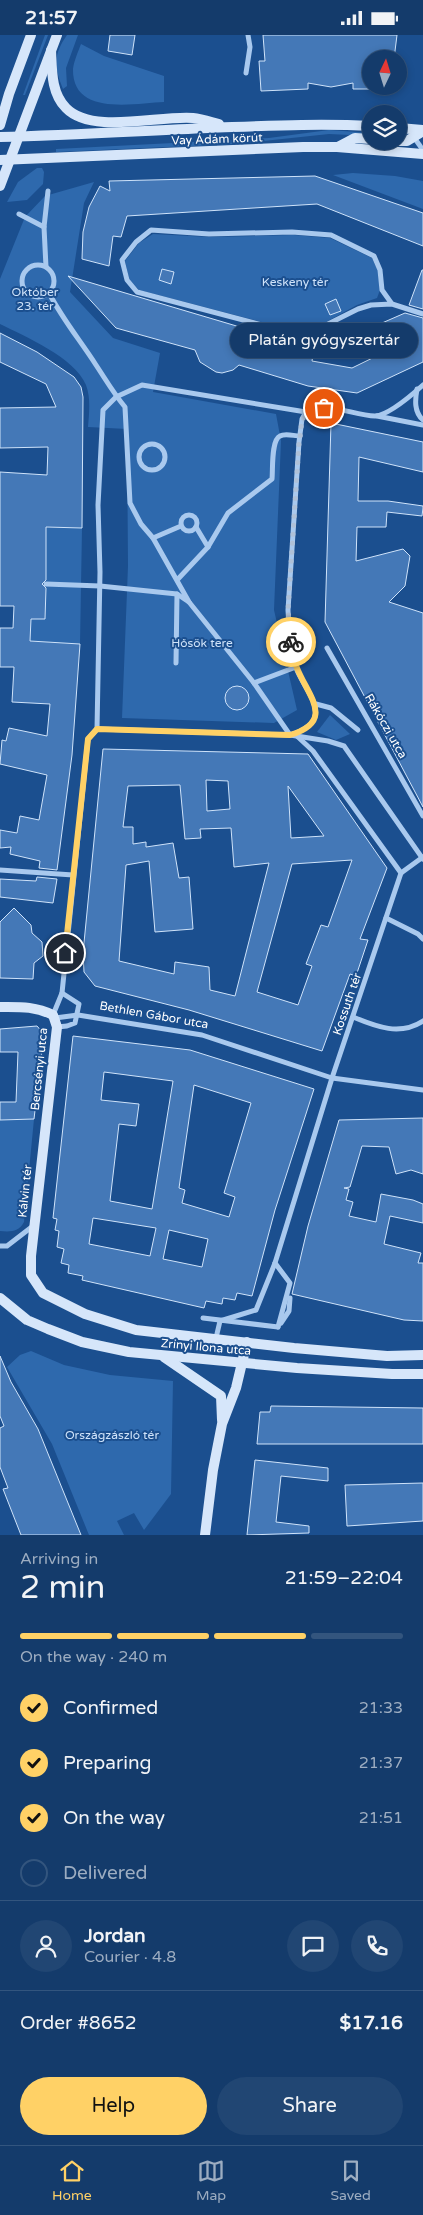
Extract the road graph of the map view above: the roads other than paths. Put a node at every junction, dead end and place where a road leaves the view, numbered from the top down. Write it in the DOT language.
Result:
graph roads {
  1 [pos="31,35"];
  2 [pos="57,35"];
  3 [pos="248,35"];
  4 [pos="51,50"];
  5 [pos="246,73"];
  6 [pos="0,125"];
  7 [pos="362,125"];
  8 [pos="230,127"];
  9 [pos="407,129"];
  10 [pos="423,131"];
  11 [pos="407,132"];
  12 [pos="20,136"];
  13 [pos="0,137"];
  14 [pos="413,137"];
  15 [pos="362,138"];
  16 [pos="407,139"];
  17 [pos="337,147"];
  18 [pos="423,150"];
  19 [pos="423,155"];
  20 [pos="11,159"];
  21 [pos="0,160"];
  22 [pos="0,185"];
  23 [pos="48,191"];
  24 [pos="19,214"];
  25 [pos="44,227"];
  26 [pos="46,267"];
  27 [pos="49,293"];
  28 [pos="392,304"];
  29 [pos="423,314"];
  30 [pos="423,385"];
  31 [pos="418,389"];
  32 [pos="116,397"];
  33 [pos="306,412"];
  34 [pos="377,416"];
  35 [pos="423,420"];
  36 [pos="423,425"];
  37 [pos="300,436"];
  38 [pos="128,456"];
  39 [pos="140,457"];
  40 [pos="181,526"];
  41 [pos="196,527"];
  42 [pos="153,538"];
  43 [pos="208,547"];
  44 [pos="178,579"];
  45 [pos="46,584"];
  46 [pos="100,586"];
  47 [pos="177,594"];
  48 [pos="189,602"];
  49 [pos="327,648"];
  50 [pos="176,663"];
  51 [pos="296,667"];
  52 [pos="254,683"];
  53 [pos="316,704"];
  54 [pos="97,729"];
  55 [pos="358,731"];
  56 [pos="290,735"];
  57 [pos="298,736"];
  58 [pos="423,816"];
  59 [pos="423,858"];
  60 [pos="0,870"];
  61 [pos="401,873"];
  62 [pos="72,875"];
  63 [pos="386,918"];
  64 [pos="423,939"];
  65 [pos="62,993"];
  66 [pos="0,1007"];
  67 [pos="78,1015"];
  68 [pos="353,1017"];
  69 [pos="55,1020"];
  70 [pos="423,1021"];
  71 [pos="332,1078"];
  72 [pos="422,1090"];
  73 [pos="46,1119"];
  74 [pos="34,1225"];
  75 [pos="0,1246"];
  76 [pos="274,1263"];
  77 [pos="0,1297"];
  78 [pos="290,1298"];
  79 [pos="203,1319"];
  80 [pos="220,1321"];
  81 [pos="278,1327"];
  82 [pos="216,1338"];
  83 [pos="247,1342"];
  84 [pos="423,1355"];
  85 [pos="163,1356"];
  86 [pos="243,1362"];
  87 [pos="423,1373"];
  88 [pos="222,1424"];
  89 [pos="205,1531"];
  90 [pos="198,1535"];
  1 -- 6 [label="street"];
  2 -- 4 [label="street"];
  3 -- 5 [label="street"];
  4 -- 8 [label="street"];
  4 -- 12 [label="street"];
  7 -- 8 [label="street, Vay Ádám körút"];
  8 -- 12 [label="street, Vay Ádám körút"];
  9 -- 10 [label="street"];
  10 -- 14 [label="street"];
  11 -- 14 [label="street"];
  12 -- 13 [label="street, Vay Ádám körút"];
  12 -- 20 [label="street"];
  14 -- 16 [label="street"];
  14 -- 18 [label="street"];
  15 -- 17 [label="street"];
  17 -- 19 [label="street, Vay Ádám körút"];
  17 -- 20 [label="street, Vay Ádám körút"];
  20 -- 21 [label="street"];
  20 -- 22 [label="street"];
  23 -- 25 [label="street"];
  24 -- 25 [label="street"];
  25 -- 26 [label="street"];
  26 -- 27 [label="street"];
  26 -- 27 [label="street"];
  27 -- 32 [label="street"];
  28 -- 28 [label="street"];
  28 -- 29 [label="street"];
  30 -- 31 [label="street"];
  31 -- 34 [label="street"];
  31 -- 35 [label="street"];
  32 -- 33 [label="street"];
  32 -- 38 [label="street"];
  32 -- 46 [label="street"];
  33 -- 34 [label="street"];
  33 -- 37 [label="street"];
  34 -- 36 [label="street"];
  37 -- 43 [label="street"];
  37 -- 51 [label="street"];
  38 -- 39 [label="street"];
  38 -- 42 [label="street"];
  39 -- 39 [label="street"];
  40 -- 41 [label="street"];
  40 -- 41 [label="street"];
  40 -- 42 [label="street"];
  41 -- 43 [label="street"];
  42 -- 44 [label="street"];
  43 -- 44 [label="street"];
  44 -- 48 [label="street"];
  45 -- 46 [label="street"];
  46 -- 47 [label="street"];
  46 -- 54 [label="street"];
  47 -- 48 [label="street"];
  47 -- 50 [label="street"];
  48 -- 52 [label="street"];
  49 -- 58 [label="street, Rákóczi utca"];
  51 -- 52 [label="street"];
  51 -- 53 [label="street"];
  52 -- 56 [label="street"];
  53 -- 55 [label="street"];
  53 -- 56 [label="street"];
  54 -- 56 [label="street"];
  54 -- 62 [label="street, Bercsényi utca"];
  56 -- 57 [label="street"];
  57 -- 59 [label="street"];
  57 -- 61 [label="street"];
  59 -- 61 [label="street"];
  60 -- 62 [label="street"];
  61 -- 63 [label="street, Kossuth tér"];
  62 -- 65 [label="street, Bercsényi utca"];
  63 -- 64 [label="street"];
  63 -- 68 [label="street, Kossuth tér"];
  65 -- 67 [label="street"];
  65 -- 69 [label="street, Bercsényi utca"];
  66 -- 69 [label="street, Bethlen Gábor utca"];
  67 -- 69 [label="street, Bethlen Gábor utca"];
  67 -- 69 [label="street"];
  67 -- 71 [label="street, Bethlen Gábor utca"];
  68 -- 70 [label="street"];
  68 -- 71 [label="street, Kossuth tér"];
  69 -- 73 [label="street, Bercsényi utca"];
  71 -- 72 [label="street"];
  71 -- 76 [label="street"];
  73 -- 74 [label="street, Kálvin tér"];
  74 -- 75 [label="street, Kálvin tér"];
  74 -- 82 [label="street"];
  76 -- 80 [label="street"];
  76 -- 81 [label="street"];
  77 -- 85 [label="street, Zrínyi Ilona utca"];
  78 -- 81 [label="street"];
  79 -- 80 [label="street"];
  80 -- 81 [label="street"];
  80 -- 82 [label="street, Zrínyi Ilona utca"];
  82 -- 83 [label="street"];
  83 -- 84 [label="street, Zrínyi Ilona utca"];
  83 -- 86 [label="street"];
  85 -- 86 [label="street, Zrínyi Ilona utca"];
  85 -- 88 [label="street"];
  86 -- 87 [label="street, Zrínyi Ilona utca"];
  86 -- 88 [label="street"];
  88 -- 89 [label="street"];
  89 -- 90 [label="street"];
}
